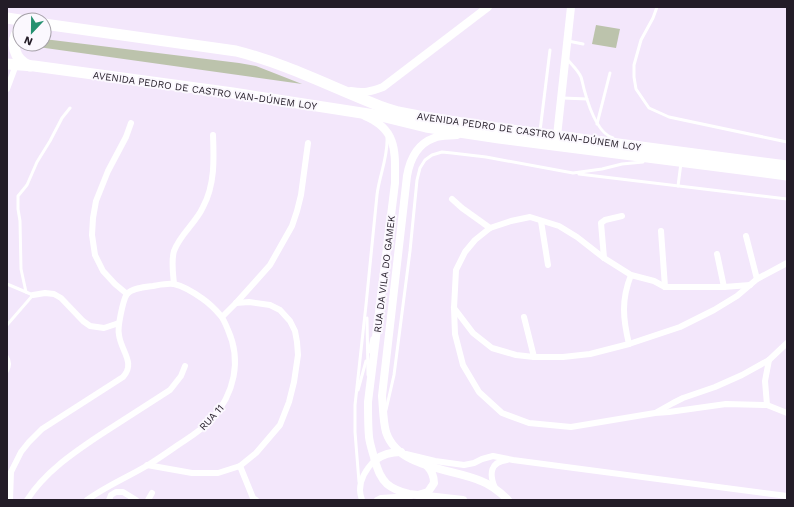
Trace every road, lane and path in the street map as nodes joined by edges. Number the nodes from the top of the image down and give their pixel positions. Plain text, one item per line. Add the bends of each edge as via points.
1 (488, 7) edge
2 (571, 7) edge
3 (657, 7) edge
4 (52, 25) edge
5 (568, 41) junction
6 (583, 44) dead end
7 (550, 50) dead end
8 (15, 52) edge
9 (566, 55) junction
10 (11, 64) edge
11 (34, 66) junction
12 (610, 73) dead end
13 (326, 84) junction
14 (7, 89) edge
15 (561, 98) junction
16 (587, 99) junction
17 (70, 108) dead end
18 (349, 111) junction
19 (131, 123) dead end
20 (597, 124) junction
21 (386, 130) junction
22 (540, 134) junction
23 (213, 135) dead end
24 (475, 135) junction
25 (557, 136) junction
26 (618, 139) dead end
27 (624, 141) dead end
28 (787, 142) edge
29 (308, 143) dead end
30 (652, 148) junction
31 (668, 160) junction
32 (681, 162) junction
33 (787, 166) edge
34 (573, 173) junction
35 (787, 175) edge
36 (678, 186) junction
37 (452, 199) dead end
38 (787, 199) edge
39 (622, 216) dead end
40 (541, 221) junction
41 (490, 228) junction
42 (661, 231) dead end
43 (746, 236) dead end
44 (717, 254) dead end
45 (604, 258) junction
46 (787, 263) edge
47 (548, 265) dead end
48 (631, 275) junction
49 (756, 279) junction
50 (7, 284) edge
51 (174, 284) junction
52 (750, 285) junction
53 (665, 287) junction
54 (724, 287) junction
55 (26, 292) junction
56 (33, 294) junction
57 (128, 294) junction
58 (236, 303) junction
59 (366, 305) junction
60 (380, 307) junction
61 (454, 308) junction
62 (222, 317) junction
63 (524, 317) dead end
64 (120, 323) junction
65 (7, 325) edge
66 (787, 343) edge
67 (629, 344) junction
68 (7, 356) edge
69 (367, 357) junction
70 (534, 357) junction
71 (769, 360) junction
72 (185, 366) dead end
73 (7, 372) edge
74 (356, 401) junction
75 (368, 402) junction
76 (767, 405) junction
77 (655, 413) junction
78 (787, 413) edge
79 (385, 423) junction
80 (400, 452) junction
81 (375, 460) junction
82 (513, 460) junction
83 (147, 465) junction
84 (426, 465) junction
85 (240, 466) junction
86 (495, 488) junction
87 (360, 489) junction
88 (152, 493) dead end
89 (418, 495) junction
90 (787, 496) edge
91 (10, 500) edge
92 (27, 500) edge
93 (87, 500) edge
94 (109, 500) edge
95 (136, 500) edge
96 (148, 500) edge
97 (256, 500) edge
98 (362, 500) edge
99 (377, 500) edge
100 (463, 500) edge
101 (508, 500) edge

1 - 13 main road via 383,87 364,93
2 - 5 main road
3 - 28 lane via 641,40 634,65 636,89 650,108 670,117
4 - 13 highway, AVENIDA PEDRO DE CASTRO VAN-DÚNEM LOY via 236,51 258,56
5 - 6 lane
5 - 9 main road
7 - 22 lane
8 - 11 highway via 24,63
9 - 15 main road
9 - 16 lane via 581,77
10 - 11 highway, AVENIDA PEDRO DE CASTRO VAN-DÚNEM LOY
10 - 14 street
11 - 18 highway, AVENIDA PEDRO DE CASTRO VAN-DÚNEM LOY
12 - 20 lane
13 - 22 highway, AVENIDA PEDRO DE CASTRO VAN-DÚNEM LOY via 398,112
15 - 16 lane
15 - 25 main road
16 - 20 lane
17 - 55 lane via 37,162 27,185 18,196 21,269
18 - 21 main road, RUA DA VILA DO GAMEK via 367,116
18 - 24 highway, AVENIDA PEDRO DE CASTRO VAN-DÚNEM LOY
19 - 57 street via 96,201 92,235 95,255 103,271
20 - 26 lane via 603,132
21 - 59 lane via 388,145 377,195
21 - 60 main road, RUA DA VILA DO GAMEK via 395,150 396,183
22 - 25 highway, AVENIDA PEDRO DE CASTRO VAN-DÚNEM LOY
23 - 51 street via 214,156 209,194 203,208 174,250
24 - 31 highway, AVENIDA PEDRO DE CASTRO VAN-DÚNEM LOY
24 - 79 main road, RUA DA VILA DO GAMEK via 434,138 415,152 409,165 382,396
25 - 30 highway, AVENIDA PEDRO DE CASTRO VAN-DÚNEM LOY
27 - 30 lane
29 - 58 street via 301,195 292,226 270,265
30 - 33 highway, AVENIDA PEDRO DE CASTRO VAN-DÚNEM LOY
31 - 32 highway, AVENIDA PEDRO DE CASTRO VAN-DÚNEM LOY
31 - 34 lane via 622,164
32 - 35 highway, AVENIDA PEDRO DE CASTRO VAN-DÚNEM LOY
32 - 36 lane
34 - 36 lane
34 - 79 lane, RUA DA VILA DO GAMEK via 486,157 442,152 425,160 417,180 394,375
36 - 38 lane
37 - 41 street
39 - 45 street via 601,223
40 - 41 street via 530,217 511,220
40 - 45 street via 559,226
40 - 47 street
41 - 61 street via 465,252 456,270
42 - 53 street
43 - 49 street
44 - 54 street
45 - 48 street
46 - 49 street
48 - 53 street
48 - 67 street via 623,310
49 - 52 street
50 - 55 lane
51 - 57 street via 137,288
51 - 62 street, RUA 11 via 198,295
52 - 54 street
52 - 67 street via 714,310 680,327
53 - 54 street
55 - 56 lane
56 - 64 street via 54,294 90,326 104,328
56 - 65 lane
57 - 64 street
58 - 62 street
58 - 85 street via 265,304 280,310 295,331 298,355 289,402 280,425 256,453
59 - 69 lane
59 - 74 lane
60 - 69 lane
60 - 75 main road, RUA DA VILA DO GAMEK
61 - 70 street via 473,333 492,348
61 - 77 street via 455,334 463,365 479,392 502,413 529,423 571,427
62 - 83 street, RUA 11 via 232,338 235,355 235,374 223,404 211,420 196,433
63 - 70 street
64 - 91 street via 118,335 129,368 126,373 42,430 29,442 11,472
66 - 71 street
67 - 70 street via 590,354
68 - 73 lane via 10,364
69 - 74 lane
69 - 75 lane
71 - 76 street via 765,381
71 - 77 street via 742,375 683,398
72 - 92 street via 170,390 71,455 52,471
74 - 87 lane via 355,432
75 - 81 main road, RUA DA VILA DO GAMEK via 370,445
76 - 77 street via 726,404
76 - 78 street
79 - 80 main road, RUA DA VILA DO GAMEK via 390,440
80 - 81 main road via 392,452
80 - 82 street via 460,465 494,456
80 - 84 main road, RUA DA VILA DO GAMEK
81 - 87 street via 365,473
81 - 89 main road, RUA DA VILA DO GAMEK via 378,471 387,484 401,492
82 - 86 street via 502,461 491,469
82 - 90 street
83 - 85 street via 192,473 218,473
83 - 93 street, RUA 11
84 - 86 main road, RUA DA VILA DO GAMEK via 465,475
84 - 89 main road via 432,473 434,483 428,492
85 - 97 street
86 - 101 main road, RUA DA VILA DO GAMEK
87 - 98 street
88 - 96 street
89 - 99 street
89 - 100 main road, RUA DA VILA DO GAMEK
94 - 95 street via 116,492 123,492

